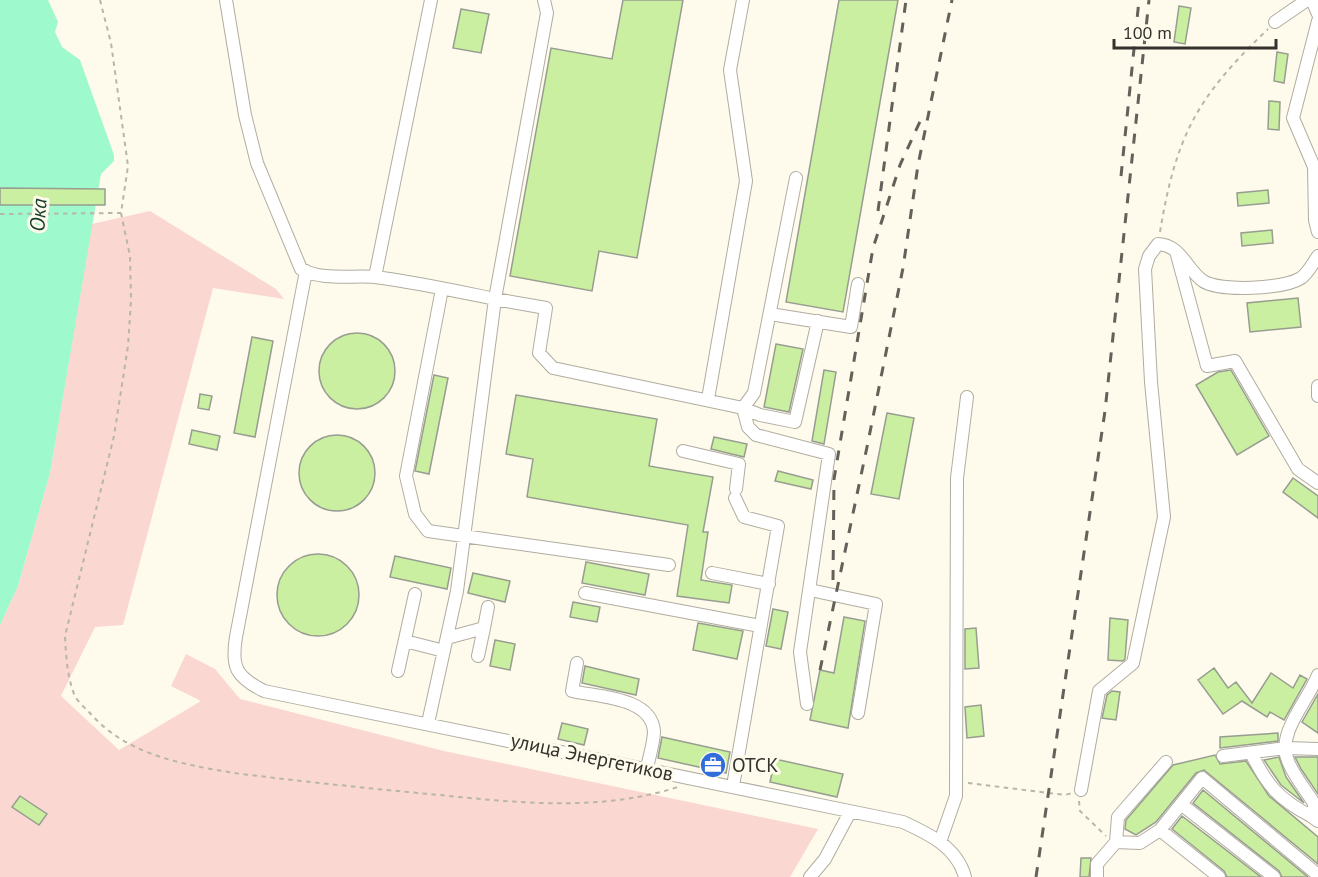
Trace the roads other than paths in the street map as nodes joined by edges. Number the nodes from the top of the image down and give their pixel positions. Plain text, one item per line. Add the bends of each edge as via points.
1 (226, 0) edge
2 (431, 0) edge
3 (544, 0) edge
4 (743, 0) edge
5 (1306, 0) edge
6 (1312, 0) edge
7 (1318, 14) edge
8 (1318, 21) edge
9 (1275, 22) road end
10 (796, 178) dead end
11 (1318, 232) edge
12 (1175, 250) junction
13 (1318, 256) edge
14 (306, 271) junction
15 (375, 277) junction
16 (858, 284) dead end
17 (442, 289) junction
18 (495, 299) junction
19 (770, 314) junction
20 (818, 321) junction
21 (1318, 386) edge
22 (1318, 396) edge
23 (967, 397) dead end
24 (708, 399) junction
25 (743, 408) junction
26 (683, 451) dead end
27 (1318, 483) edge
28 (465, 538) junction
29 (669, 565) dead end
30 (712, 573) dead end
31 (769, 584) junction
32 (810, 590) junction
33 (585, 593) dead end
34 (415, 594) dead end
35 (488, 607) dead end
36 (760, 626) junction
37 (484, 628) junction
38 (405, 641) junction
39 (445, 644) junction
40 (478, 656) dead end
41 (577, 663) dead end
42 (398, 671) dead end
43 (1318, 675) edge
44 (807, 704) dead end
45 (858, 713) dead end
46 (428, 723) junction
47 (1286, 748) junction
48 (1318, 749) edge
49 (1251, 753) junction
50 (1223, 756) dead end
51 (1166, 762) dead end
52 (647, 768) junction
53 (733, 786) junction
54 (1081, 790) road end
55 (1180, 804) junction
56 (850, 812) junction
57 (1314, 818) edge
58 (1160, 830) junction
59 (940, 842) junction
60 (1116, 842) junction
61 (1318, 875) edge
62 (810, 877) edge
63 (965, 877) edge
64 (1097, 877) edge
65 (1219, 877) edge
66 (1274, 877) edge

1 - 14 street via 257,163 297,263
2 - 15 street
3 - 18 street via 547,13
4 - 24 street via 730,70 746,181
5 - 9 street
6 - 7 street
8 - 11 street via 1293,118 1314,167
10 - 19 street
12 - 13 street via 1202,280 1220,288 1238,289 1294,281 1303,277
12 - 27 street via 1207,366 1235,361 1298,468
12 - 54 street via 1158,244 1145,269 1164,517 1133,663 1099,691
14 - 15 street
14 - 46 street, улица Энергетиков via 232,660 236,669 264,691
15 - 17 street
16 - 20 street via 851,327
17 - 18 street
17 - 28 street via 406,476 415,514 428,531
18 - 24 street via 546,308 539,353 553,368
18 - 28 street
19 - 20 street
19 - 25 street via 754,393
20 - 25 street via 795,422
21 - 22 street
23 - 59 street via 957,478 956,781 953,812
24 - 25 street
25 - 32 street via 748,427 756,435 829,454
26 - 31 street via 739,464 736,494 744,517 778,526
28 - 29 street
28 - 39 street
30 - 31 street
31 - 36 street
32 - 44 street via 800,652
32 - 45 street via 876,604
33 - 36 street
34 - 38 street
35 - 37 street
36 - 53 street
37 - 39 street
37 - 40 street
38 - 39 street
38 - 42 street
39 - 46 street
41 - 52 street via 572,691 631,704 644,710 652,722 654,734
43 - 47 street via 1291,728
46 - 52 street, улица Энергетиков
47 - 48 street
47 - 49 street
47 - 57 street via 1288,761 1315,805
49 - 50 street
49 - 57 street via 1267,784 1288,804
51 - 60 street via 1118,817
52 - 53 street, улица Энергетиков
53 - 56 street, улица Энергетиков
55 - 58 street
55 - 61 street via 1202,778
55 - 66 street
56 - 59 street, улица Энергетиков via 903,822
56 - 62 street via 825,859
58 - 60 street via 1140,843
58 - 65 street
59 - 63 street, улица Энергетиков via 955,856
60 - 64 street via 1097,864

